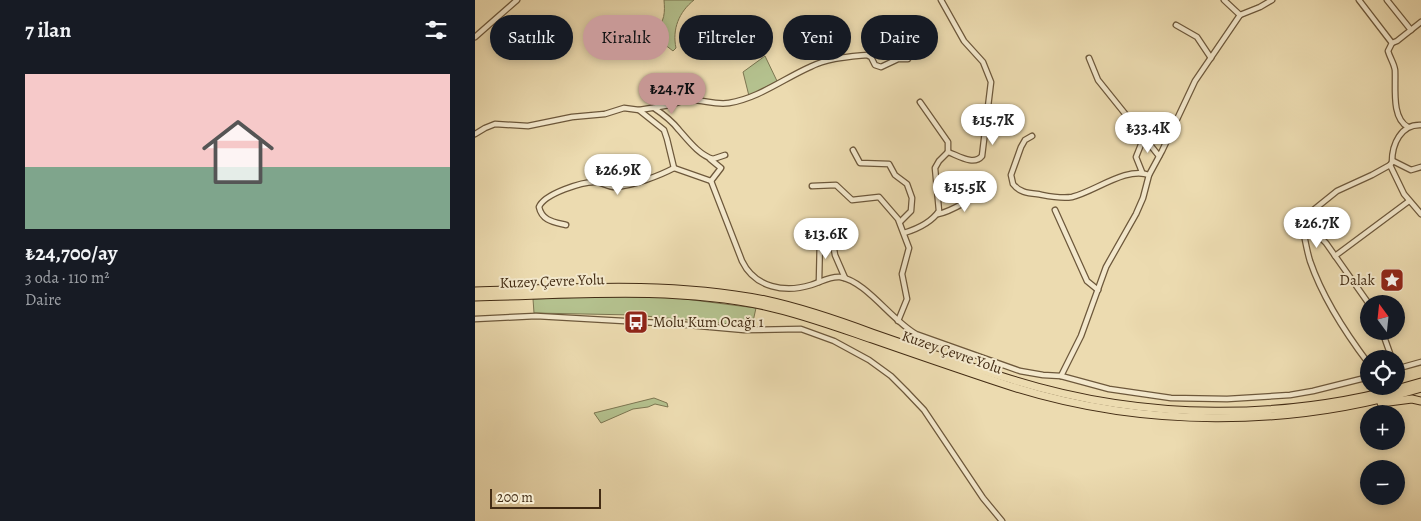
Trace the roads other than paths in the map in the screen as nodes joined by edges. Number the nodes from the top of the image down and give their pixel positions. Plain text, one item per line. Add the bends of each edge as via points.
1 (517, 0) edge
2 (941, 0) edge
3 (1224, 0) edge
4 (1359, 0) edge
5 (1387, 0) edge
6 (1269, 1) edge
7 (1239, 15) junction
8 (1421, 22) edge
9 (1176, 25) dead end
10 (1411, 30) junction
11 (475, 37) edge
12 (1392, 42) junction
13 (861, 56) edge
14 (1089, 58) dead end
15 (1211, 58) junction
16 (872, 60) edge
17 (895, 60) edge
18 (697, 91) dead end
19 (920, 102) dead end
20 (673, 104) junction
21 (654, 108) junction
22 (639, 110) junction
23 (1421, 125) edge
24 (1408, 127) junction
25 (475, 134) edge
26 (1032, 136) dead end
27 (1144, 137) junction
28 (853, 150) dead end
29 (949, 152) junction
30 (725, 155) dead end
31 (1159, 156) junction
32 (710, 159) junction
33 (1391, 163) junction
34 (1421, 167) edge
35 (674, 168) junction
36 (1142, 172) junction
37 (1149, 175) junction
38 (711, 181) junction
39 (812, 186) dead end
40 (990, 192) dead end
41 (1409, 201) junction
42 (1055, 210) dead end
43 (938, 214) junction
44 (1421, 214) edge
45 (900, 222) junction
46 (1302, 224) junction
47 (566, 225) dead end
48 (904, 233) junction
49 (820, 238) dead end
50 (832, 238) dead end
51 (1335, 256) junction
52 (845, 278) junction
53 (819, 282) junction
54 (1098, 290) junction
55 (475, 291) edge
56 (1363, 295) edge
57 (475, 297) edge
58 (475, 319) edge
59 (898, 321) junction
60 (1360, 351) edge
61 (1421, 362) edge
62 (1405, 366) edge
63 (1061, 376) junction
64 (1421, 376) edge
65 (1360, 379) edge
66 (1405, 382) edge
67 (1421, 382) edge
68 (1421, 388) edge
69 (1360, 395) edge
70 (1340, 401) junction
71 (1421, 401) edge
72 (1297, 414) junction
73 (1002, 521) edge

1 - 11 street
2 - 29 street via 965,41 983,62 991,82 981,157 974,161
3 - 7 street
4 - 12 street
5 - 10 street
6 - 7 street
7 - 15 street
8 - 10 street
9 - 15 street via 1197,37
10 - 12 street via 1397,42
12 - 24 street via 1388,51 1395,70 1395,103 1401,121
13 - 20 street via 833,58 733,102 689,99
14 - 27 street via 1098,80
15 - 31 street via 1195,81
16 - 17 street via 881,67
18 - 20 street via 683,95
19 - 29 street via 947,142
20 - 21 street
21 - 22 street
21 - 32 street
22 - 25 street via 624,108 529,126 495,124
22 - 35 street via 663,130
23 - 24 street
24 - 33 street via 1395,143
26 - 36 street via 1022,144 1011,175 1013,184 1021,192 1071,197 1125,175
27 - 31 street
27 - 36 street via 1136,157
28 - 45 street via 860,163 889,164 895,175 907,184 912,207
29 - 43 street via 935,168
30 - 32 street
31 - 37 street
32 - 38 street via 721,168
33 - 34 street via 1396,162 1411,170
33 - 41 street via 1401,190
33 - 46 street via 1372,176 1337,191 1301,220
35 - 38 street
35 - 47 street via 656,177 614,187 596,182 576,186 557,192 540,204 539,211 545,218
36 - 37 street
37 - 54 street via 1140,204
38 - 53 street via 734,246 752,276 767,285 781,288
39 - 45 street via 836,185 854,200 880,197
40 - 43 street
41 - 44 street
41 - 51 street
42 - 54 street via 1087,281
43 - 48 street
45 - 48 street
46 - 51 street via 1321,238
46 - 60 street via 1315,273 1336,316
48 - 59 street via 909,248 902,274 907,299
49 - 53 street
50 - 52 street
51 - 56 street
52 - 53 street via 831,277
52 - 59 street via 873,297
54 - 63 street
55 - 70 highway, Kuzey Çevre Yolu via 657,288 723,293 827,317 1041,388 1147,407 1256,411
57 - 72 highway, Kuzey Çevre Yolu via 648,294 723,299 810,318 1035,394 1092,406 1193,417
58 - 73 street via 536,316 744,330 801,330 834,340 891,376 924,410
59 - 63 street via 920,336 1013,369
61 - 62 street
63 - 65 street via 1140,394 1213,399 1295,394
64 - 66 highway
67 - 70 highway, Kuzey Çevre Yolu
68 - 72 highway, Kuzey Çevre Yolu via 1339,408
69 - 70 highway
71 - 72 highway via 1412,399

